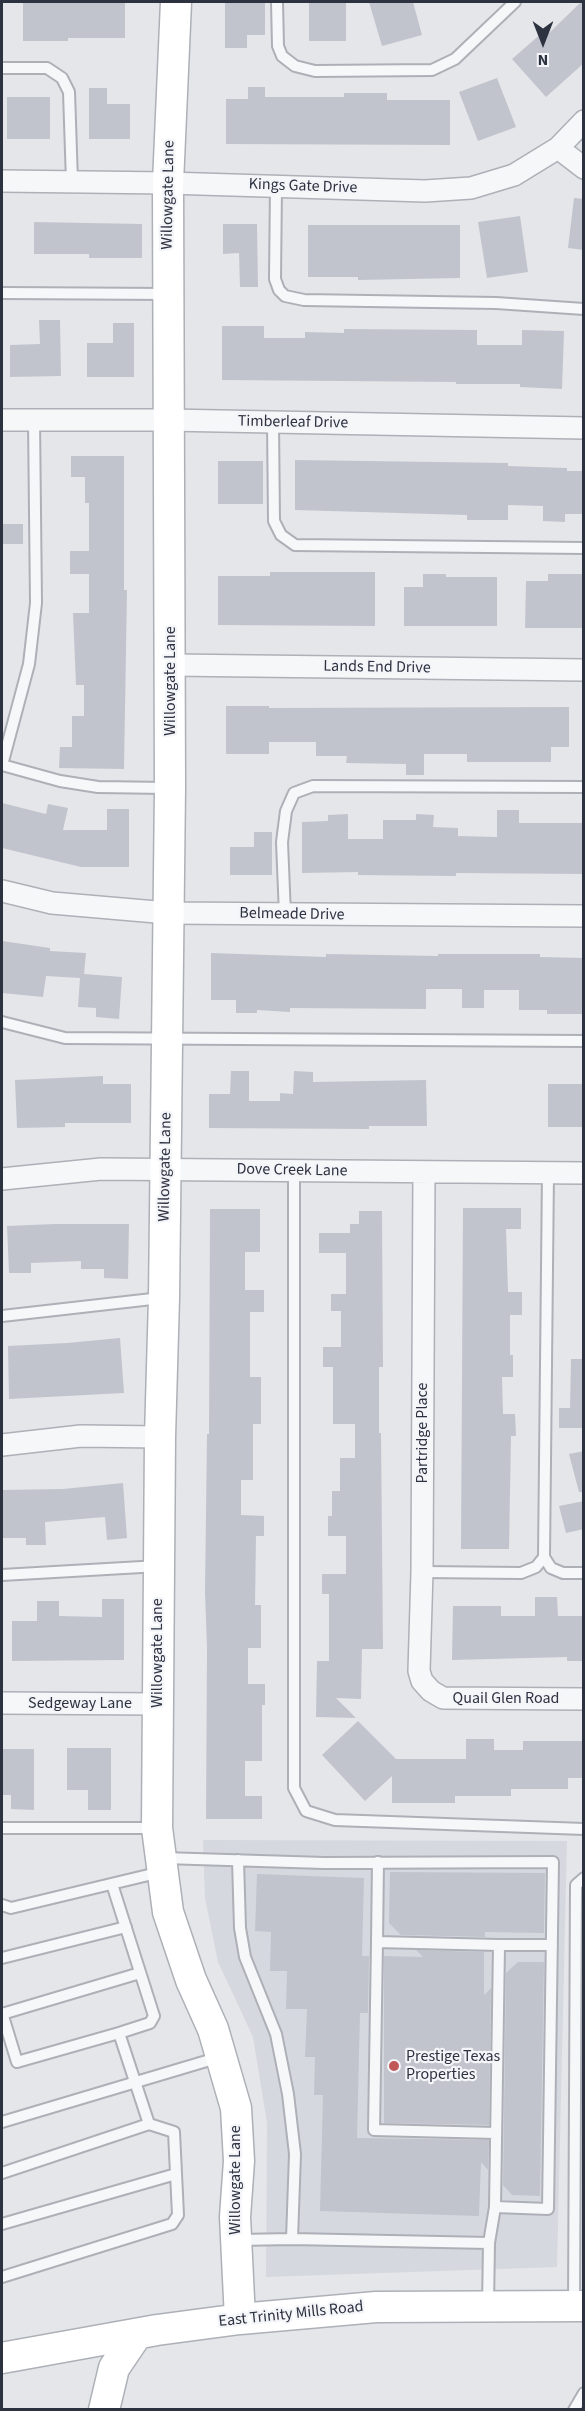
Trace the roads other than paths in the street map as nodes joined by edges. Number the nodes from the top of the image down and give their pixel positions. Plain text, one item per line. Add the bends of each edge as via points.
1 (176, 2) edge
2 (277, 2) edge
3 (515, 2) edge
4 (2, 68) edge
5 (584, 121) edge
6 (558, 148) junction
7 (584, 168) edge
8 (2, 182) edge
9 (72, 182) junction
10 (168, 183) junction
11 (276, 186) junction
12 (2, 293) edge
13 (168, 294) junction
14 (584, 309) edge
15 (2, 420) edge
16 (34, 420) junction
17 (168, 420) junction
18 (273, 422) junction
19 (584, 428) edge
20 (584, 548) edge
21 (171, 665) junction
22 (584, 670) edge
23 (2, 765) edge
24 (584, 787) edge
25 (170, 788) junction
26 (2, 891) edge
27 (168, 913) junction
28 (285, 915) junction
29 (584, 916) edge
30 (2, 1022) edge
31 (167, 1039) junction
32 (584, 1041) edge
33 (166, 1169) junction
34 (294, 1171) junction
35 (424, 1172) junction
36 (548, 1172) junction
37 (584, 1173) edge
38 (2, 1179) edge
39 (164, 1298) junction
40 (2, 1316) edge
41 (160, 1437) junction
42 (2, 1444) edge
43 (544, 1557) junction
44 (159, 1566) junction
45 (422, 1572) junction
46 (584, 1574) edge
47 (2, 1575) edge
48 (431, 1691) joint
49 (584, 1699) edge
50 (2, 1703) edge
51 (158, 1704) junction
52 (2, 1828) edge
53 (157, 1828) junction
54 (584, 1829) edge
55 (238, 1860) junction
56 (378, 1862) junction
57 (160, 1865) junction
58 (584, 1878) edge
59 (112, 1884) junction
60 (2, 1905) edge
61 (126, 1927) junction
62 (377, 1942) junction
63 (499, 1944) junction
64 (552, 1945) junction
65 (2, 1958) edge
66 (140, 1973) junction
67 (2, 2013) edge
68 (119, 2033) junction
69 (222, 2056) junction
70 (134, 2082) junction
71 (2, 2122) edge
72 (149, 2124) junction
73 (496, 2133) junction
74 (2, 2173) edge
75 (176, 2174) junction
76 (579, 2174) edge
77 (495, 2207) junction
78 (2, 2224) edge
79 (292, 2239) junction
80 (236, 2240) junction
81 (489, 2243) junction
82 (2, 2277) edge
83 (579, 2306) edge
84 (488, 2307) junction
85 (240, 2319) junction
86 (137, 2334) junction
87 (2, 2358) edge
88 (584, 2393) edge
89 (104, 2409) edge
90 (574, 2409) edge

1 - 10 street, Willowgate Lane
2 - 3 lane via 278,46 282,56 295,66 315,71 432,70 455,59
4 - 9 lane via 47,68 62,78 69,92
5 - 6 street, Kings Gate Drive
6 - 7 street
6 - 11 street, Kings Gate Drive via 514,175 471,188 425,191
8 - 9 street, Kings Gate Drive
9 - 10 street, Kings Gate Drive
10 - 11 street, Kings Gate Drive
10 - 13 street, Willowgate Lane
11 - 14 lane via 275,279 285,296 304,300 496,303
12 - 13 lane
13 - 17 street, Willowgate Lane
15 - 16 street, Timberleaf Drive
16 - 17 street, Timberleaf Drive
16 - 23 lane via 36,603 29,664
17 - 18 street, Timberleaf Drive
17 - 21 street, Willowgate Lane
18 - 19 street, Timberleaf Drive
18 - 20 lane via 274,521 281,536 295,544
21 - 22 street, Lands End Drive
21 - 25 street, Willowgate Lane
23 - 25 lane via 60,782
24 - 28 lane via 313,786 294,794 286,811 282,842
25 - 27 street, Willowgate Lane
26 - 27 street, Belmeade Drive via 52,903
27 - 28 street, Belmeade Drive
27 - 31 street, Willowgate Lane
28 - 29 street, Belmeade Drive
30 - 31 lane via 65,1038
31 - 32 lane
31 - 33 street, Willowgate Lane
33 - 34 street, Dove Creek Lane
33 - 38 street, Dove Creek Lane via 101,1169
33 - 39 street, Willowgate Lane
34 - 35 street, Dove Creek Lane
34 - 54 lane via 294,1788 306,1811 335,1820
35 - 36 street, Dove Creek Lane
35 - 45 street, Partridge Place
36 - 37 street, Dove Creek Lane
36 - 43 lane
39 - 40 lane
39 - 41 street, Willowgate Lane
41 - 42 street via 81,1436
41 - 44 street, Willowgate Lane
43 - 45 lane via 536,1567 521,1573
43 - 46 lane via 551,1568
44 - 47 lane
44 - 51 street, Willowgate Lane
45 - 48 street, Partridge Place via 419,1671
48 - 49 street, Quail Glen Road via 443,1698
50 - 51 street, Sedgeway Lane
51 - 53 street, Willowgate Lane
52 - 53 lane
53 - 57 street, Willowgate Lane
55 - 56 lane
55 - 57 lane
55 - 79 lane via 238,1904 245,1957 276,2034 293,2127
56 - 62 lane
56 - 64 lane via 553,1862
57 - 59 lane
57 - 69 street, Willowgate Lane via 168,1912
58 - 76 lane via 576,1885
59 - 60 lane via 11,1908
59 - 61 lane
61 - 65 lane
61 - 66 lane
62 - 63 lane
62 - 73 lane via 374,2130
63 - 64 lane
63 - 73 lane
64 - 77 lane via 548,2209
66 - 67 lane
66 - 68 lane via 154,2016 150,2022
67 - 68 lane via 17,2062
68 - 70 lane
69 - 70 lane
69 - 80 street, Willowgate Lane via 236,2108
70 - 71 lane
70 - 72 lane
72 - 74 lane
72 - 75 lane via 174,2132
73 - 77 lane
75 - 78 lane
75 - 82 lane via 178,2215 172,2224
76 - 83 lane
77 - 81 lane
79 - 80 lane
79 - 81 lane
80 - 85 street, Willowgate Lane
81 - 84 lane
83 - 84 street, East Trinity Mills Road
84 - 85 street, East Trinity Mills Road via 376,2307
85 - 86 street, East Trinity Mills Road
86 - 87 street, East Trinity Mills Road
86 - 89 street via 114,2368
88 - 90 lane

